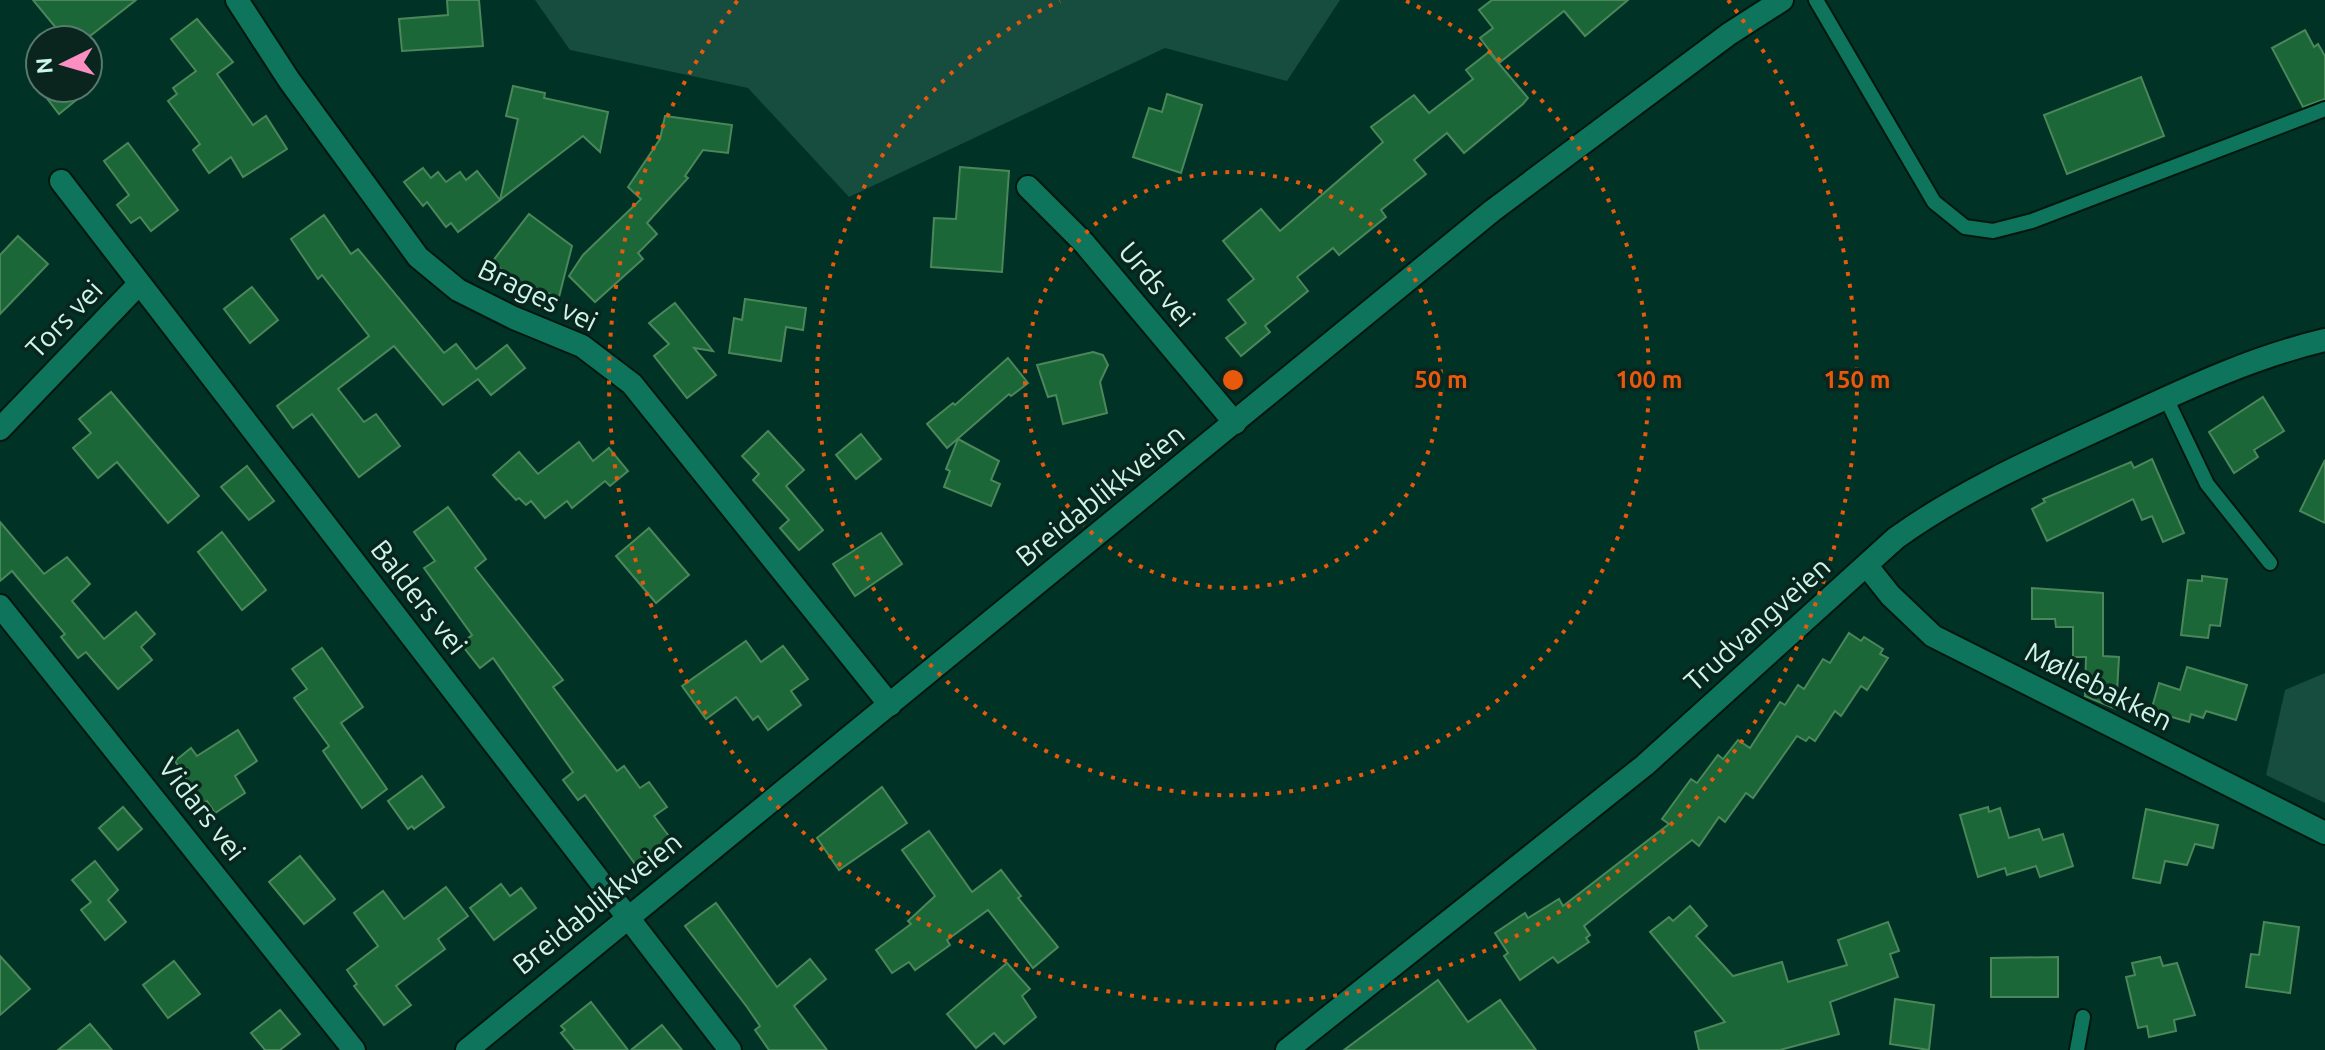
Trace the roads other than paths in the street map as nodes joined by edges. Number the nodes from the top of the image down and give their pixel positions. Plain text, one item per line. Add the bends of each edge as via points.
1 (237, 0) edge
2 (1782, 0) edge
3 (1816, 0) edge
4 (2325, 109) edge
5 (61, 181) dead end
6 (1028, 187) dead end
7 (138, 285) junction
8 (2325, 340) edge
9 (2166, 398) junction
10 (1235, 423) junction
11 (0, 429) edge
12 (2270, 563) dead end
13 (1867, 566) junction
14 (0, 606) edge
15 (890, 705) junction
16 (2325, 833) edge
17 (628, 915) junction
18 (2083, 1017) dead end
19 (354, 1050) edge
20 (467, 1050) edge
21 (730, 1050) edge
22 (1287, 1050) edge
23 (2077, 1050) edge

1 - 15 street, Brages vei via 418,257 458,290 582,346 632,384
2 - 10 street, Breidablikkveien via 1492,211
3 - 4 lane via 1934,202 1965,227 1993,231 2032,221
5 - 7 street, Balders vei
6 - 10 street, Urds vei via 1084,243
7 - 11 street, Tors vei
7 - 17 street, Balders vei
8 - 9 street, Trudvangveien via 2274,352
9 - 12 lane via 2207,484
9 - 13 street, Trudvangveien via 1940,506
10 - 15 street, Breidablikkveien
13 - 16 street, Møllebakken via 1933,636
13 - 22 street, Trudvangveien via 1645,765
14 - 19 street, Vidars vei
15 - 17 street, Breidablikkveien
17 - 20 street, Breidablikkveien
17 - 21 street, Balders vei
18 - 23 lane

